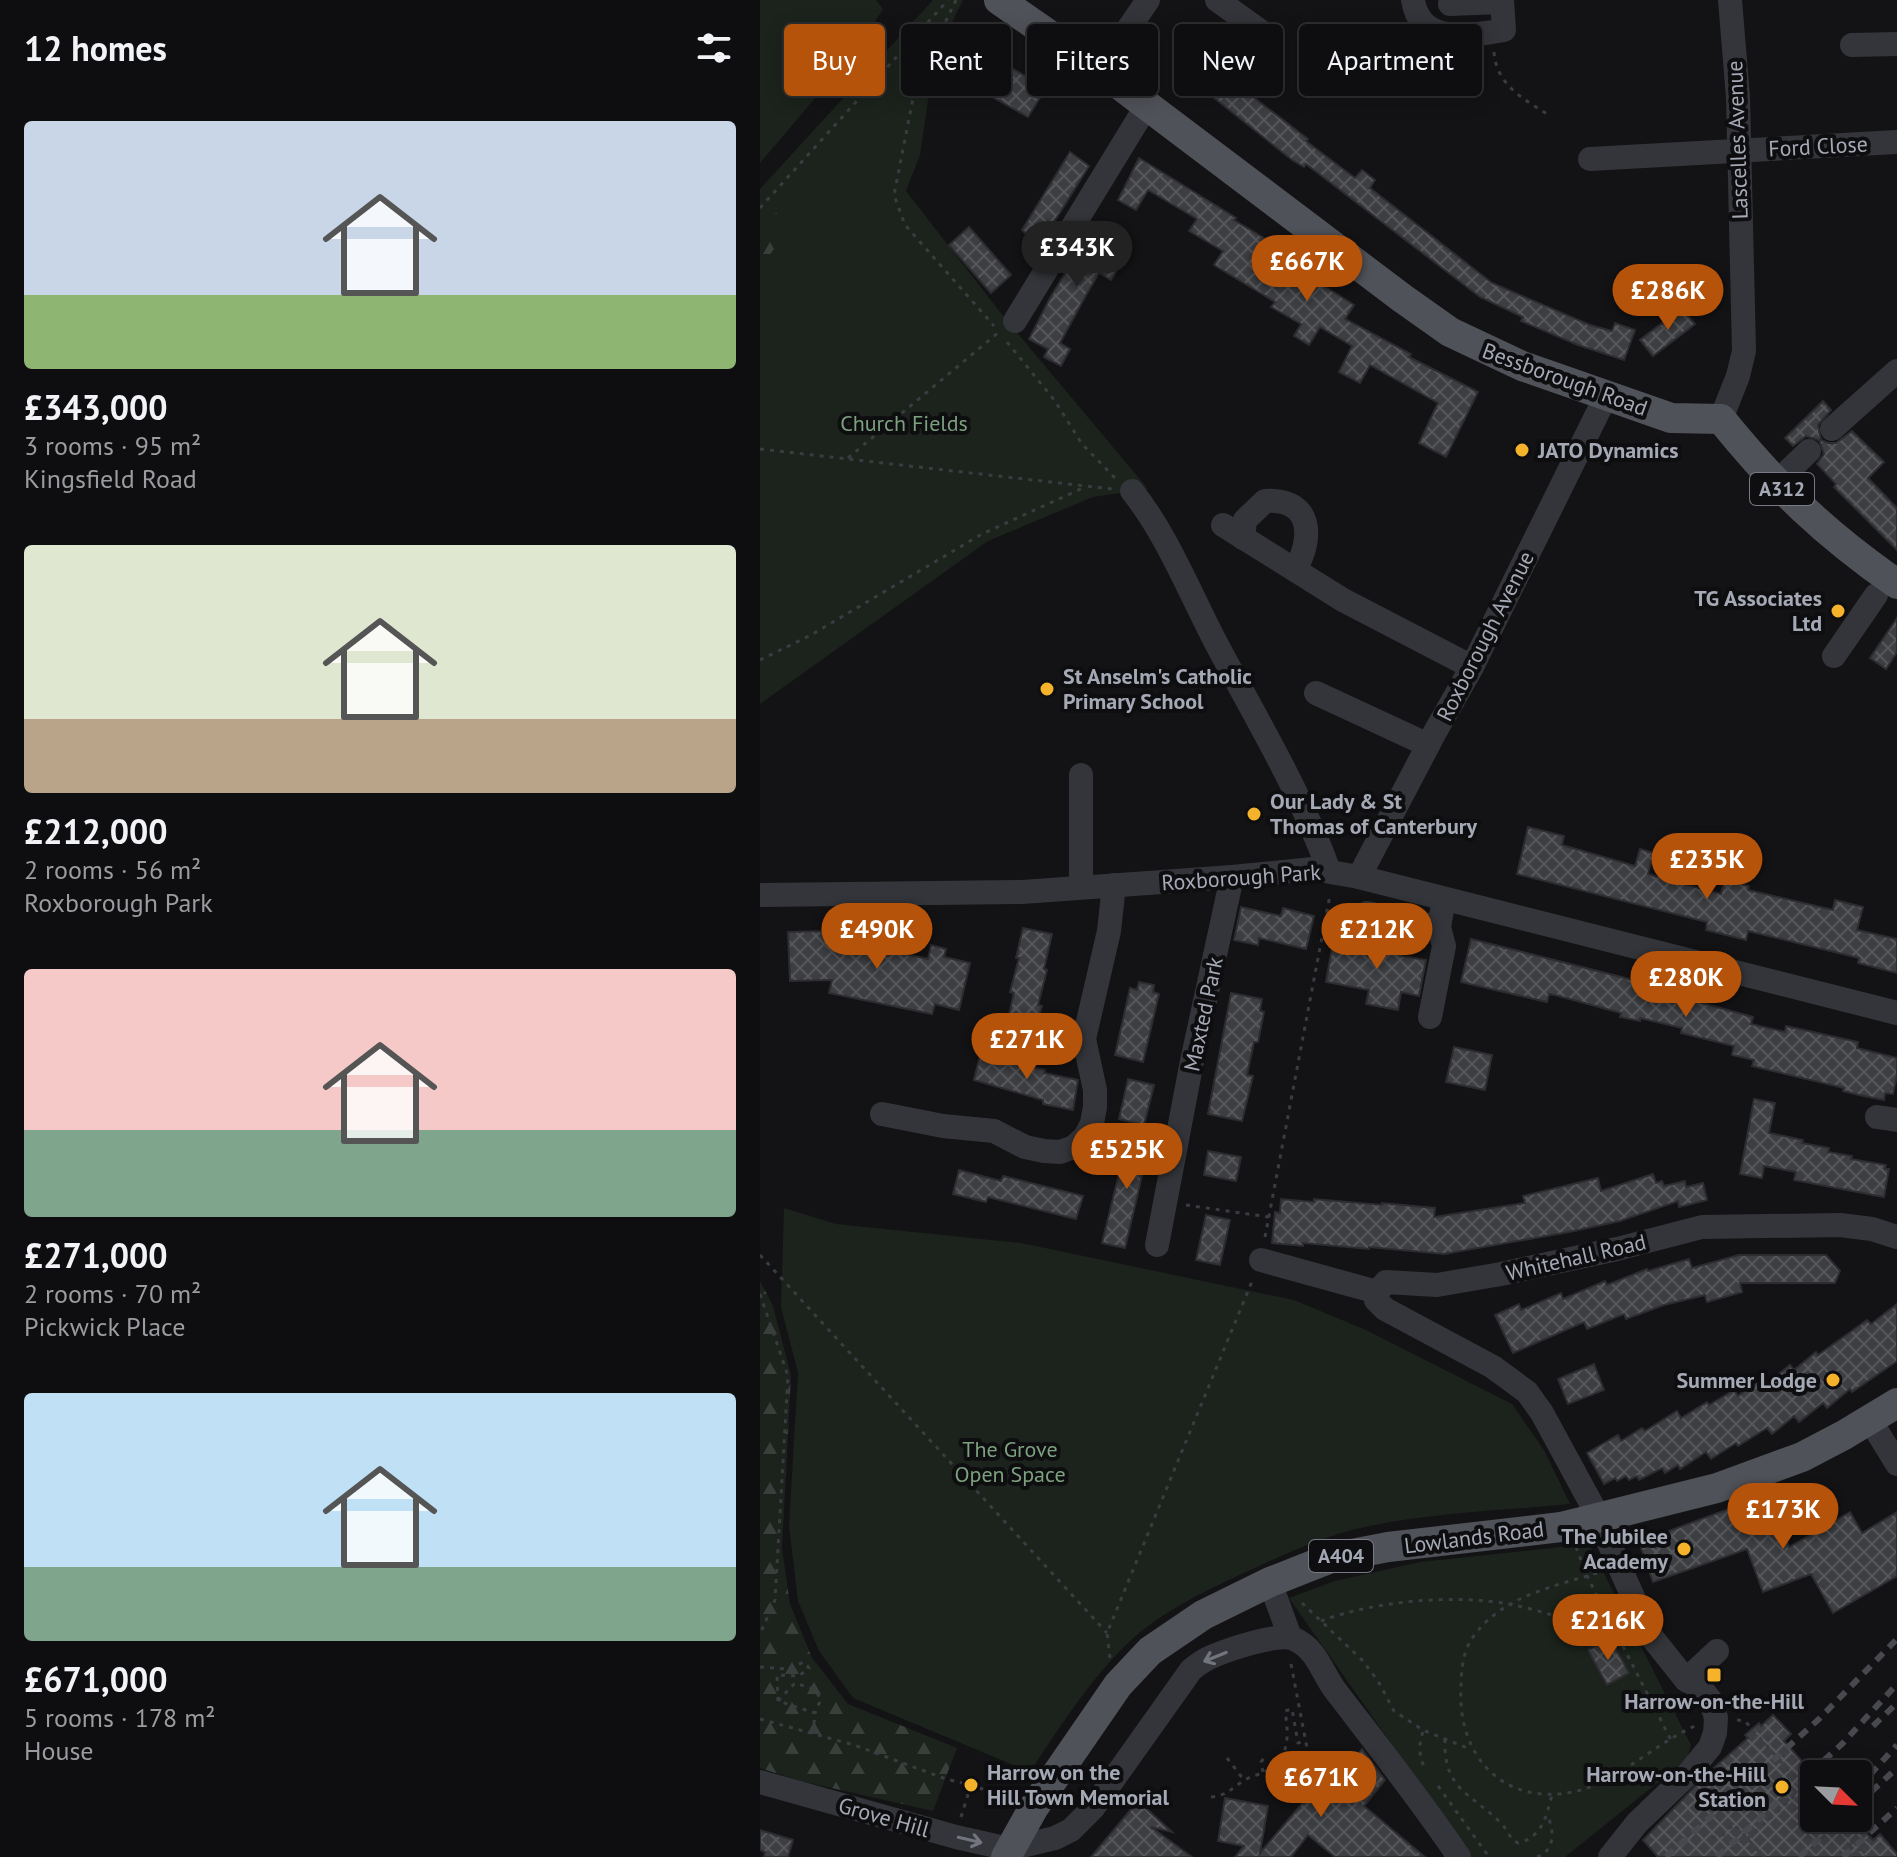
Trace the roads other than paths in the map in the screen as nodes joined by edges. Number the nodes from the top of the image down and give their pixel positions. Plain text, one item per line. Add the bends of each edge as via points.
1 (999, 0) edge
2 (1148, 0) edge
3 (1217, 0) edge
4 (1413, 0) edge
5 (1730, 0) edge
6 (1502, 1) edge
7 (1450, 4) dead end
8 (1034, 24) edge
9 (1132, 24) edge
10 (1250, 24) edge
11 (1897, 44) edge
12 (1852, 45) dead end
13 (1135, 96) edge
14 (1147, 105) junction
15 (1897, 142) edge
16 (1738, 150) junction
17 (1590, 159) dead end
18 (1007, 326) road end
19 (1897, 371) edge
20 (1607, 394) junction
21 (1721, 419) junction
22 (1832, 429) dead end
23 (1809, 451) dead end
24 (1776, 483) junction
25 (1132, 491) road end
26 (1295, 570) junction
27 (1890, 595) edge
28 (1834, 656) dead end
29 (1472, 667) junction
30 (1320, 688) dead end
31 (1432, 738) junction
32 (1081, 775) dead end
33 (1329, 871) junction
34 (1232, 877) junction
35 (1359, 877) junction
36 (1114, 885) junction
37 (1081, 886) junction
38 (760, 895) edge
39 (1444, 899) junction
40 (1367, 913) dead end
41 (1439, 927) junction
42 (1897, 1013) edge
43 (1430, 1017) dead end
44 (882, 1114) dead end
45 (1897, 1237) edge
46 (1157, 1245) dead end
47 (1261, 1260) road end
48 (1377, 1292) junction
49 (1897, 1403) edge
50 (1870, 1420) junction
51 (1897, 1464) edge
52 (1598, 1517) junction
53 (1278, 1579) junction
54 (1294, 1639) junction
55 (1717, 1651) dead end
56 (1686, 1680) junction
57 (760, 1782) edge
58 (1007, 1853) edge
59 (1459, 1857) edge
60 (1610, 1857) edge

1 - 8 main road, Bessborough Road
2 - 9 street
3 - 10 street
4 - 6 street via 1416,16 1437,33 1498,31
5 - 16 street, Lascelles Avenue
6 - 7 street
11 - 12 street
13 - 14 main road, Bessborough Road
14 - 18 street
14 - 20 main road, Bessborough Road via 1450,332 1522,366
15 - 16 street, Ford Close
16 - 17 street, Ford Close
16 - 21 street, Lascelles Avenue via 1744,351
19 - 22 street
20 - 21 main road, Bessborough Road via 1671,418
20 - 29 street, Roxborough Avenue
21 - 24 main road, A312
23 - 24 street
24 - 27 main road, A312
25 - 33 street via 1267,740
26 - 26 street via 1233,532 1265,501 1278,500 1302,512 1305,548
26 - 29 street
27 - 28 street
29 - 31 street, Roxborough Avenue
30 - 31 street
31 - 35 street, Roxborough Avenue
32 - 37 street
33 - 34 street, Roxborough Park
33 - 35 street, Roxborough Park
34 - 36 street, Roxborough Park
34 - 46 street, Maxted Park
35 - 39 street, Roxborough Park
36 - 37 street, Roxborough Park
36 - 44 street via 1084,1039 1095,1090 1085,1137 1060,1152 1044,1151 994,1131
37 - 38 street, Roxborough Park via 1022,892
39 - 41 street
39 - 42 street, Roxborough Park
40 - 41 street
41 - 43 street via 1444,946
45 - 48 street, Whitehall Road via 1840,1225 1702,1227 1437,1285 1386,1282
47 - 48 street, Whitehall Road
48 - 52 street via 1376,1300 1385,1309 1493,1367 1527,1392
49 - 50 main road, Lowlands Road / A404
50 - 51 street
50 - 52 main road, Lowlands Road / A404 via 1802,1457 1717,1488
52 - 53 main road, Lowlands Road / A404 via 1561,1527 1331,1558
52 - 56 street via 1650,1635
53 - 54 street
53 - 58 main road, Lowlands Road / A404 via 1203,1615 1150,1651 1118,1685
54 -> 58 street via 1257,1642 1208,1657 1191,1670 1093,1808 1071,1830
54 - 59 street via 1317,1657
55 - 56 street
56 - 60 street via 1711,1701 1716,1718 1710,1747
57 -> 58 street, Grove Hill

